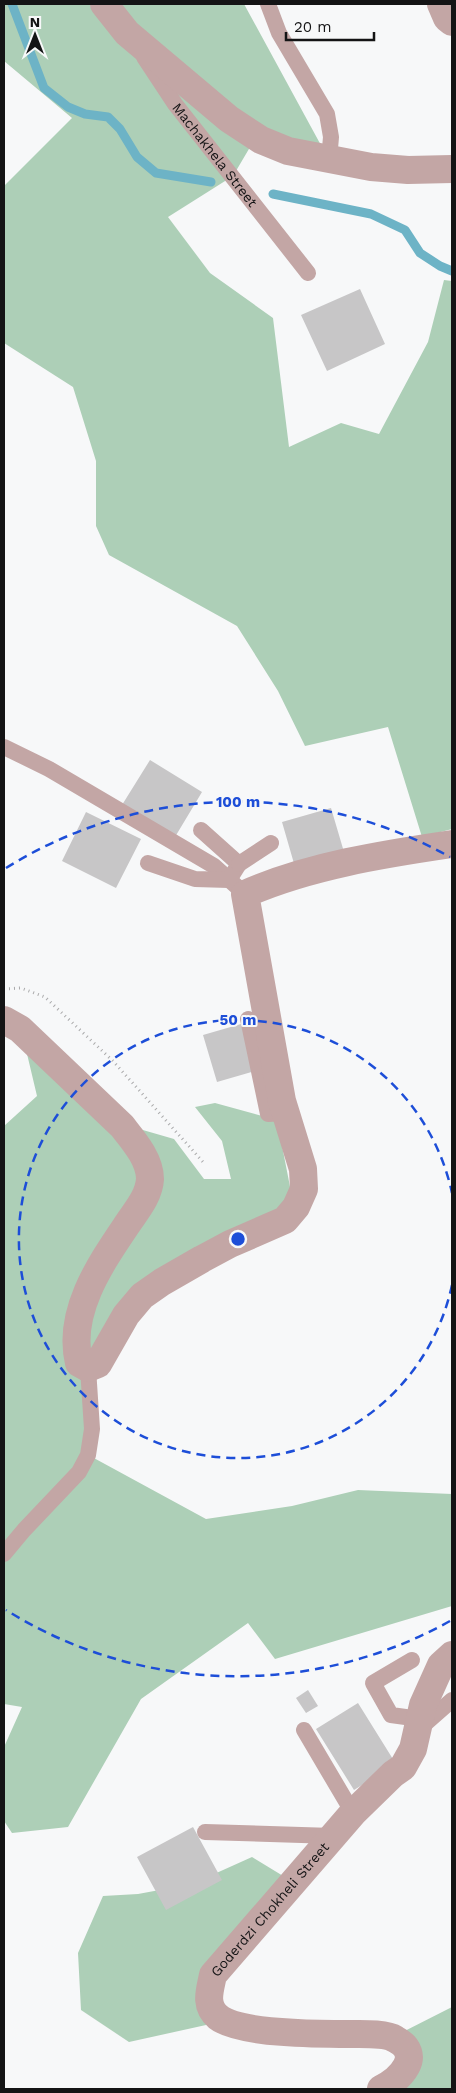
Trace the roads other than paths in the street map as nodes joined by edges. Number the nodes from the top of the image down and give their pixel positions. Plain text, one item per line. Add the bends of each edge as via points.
1 (104, 4) edge
2 (268, 4) edge
3 (442, 4) edge
4 (452, 22) edge
5 (127, 33) junction
6 (329, 160) junction
7 (452, 169) edge
8 (308, 274) dead end
9 (4, 747) edge
10 (201, 830) dead end
11 (271, 842) dead end
12 (452, 844) edge
13 (148, 863) dead end
14 (239, 864) junction
15 (237, 887) junction
16 (248, 1019) dead end
17 (4, 1020) edge
18 (286, 1113) junction
19 (88, 1368) junction
20 (4, 1554) edge
21 (452, 1655) edge
22 (412, 1660) dead end
23 (452, 1700) edge
24 (419, 1724) junction
25 (304, 1730) dead end
26 (352, 1813) junction
27 (205, 1832) dead end
28 (333, 1836) junction
29 (381, 2089) edge

1 - 5 street, Machakhela Street
2 - 6 lane via 279,33 327,114 331,138
3 - 4 street via 446,18
5 - 6 street, Machakhela Street via 229,119 261,140 288,151
5 - 8 lane, Machakhela Street via 175,104
6 - 7 street, Machakhela Street via 371,167
9 - 15 lane via 49,769 214,866
10 - 14 lane
11 - 14 lane
12 - 15 street via 355,860 265,885
13 - 15 lane via 195,879
14 - 15 lane
15 - 18 street
16 - 18 lane via 268,1114
17 - 19 street via 20,1029 122,1126 146,1162 150,1177 140,1205 96,1274 79,1312 76,1350 79,1363
18 - 19 street via 303,1169 304,1189 296,1207 285,1220 230,1244 142,1296 126,1315 98,1364
19 - 20 lane via 92,1428 88,1455 79,1472
21 - 24 street, Goderdzi Chokheli Street via 441,1666 423,1705
22 - 24 lane via 372,1684 391,1714
23 - 24 lane
24 - 26 street, Goderdzi Chokheli Street via 413,1750 403,1767
25 - 26 lane
26 - 28 street, Goderdzi Chokheli Street
27 - 28 lane
28 - 29 street, Goderdzi Chokheli Street via 213,1975 208,1997 211,2010 220,2018 241,2025 275,2031 394,2038 406,2047 409,2057 407,2069 396,2081

